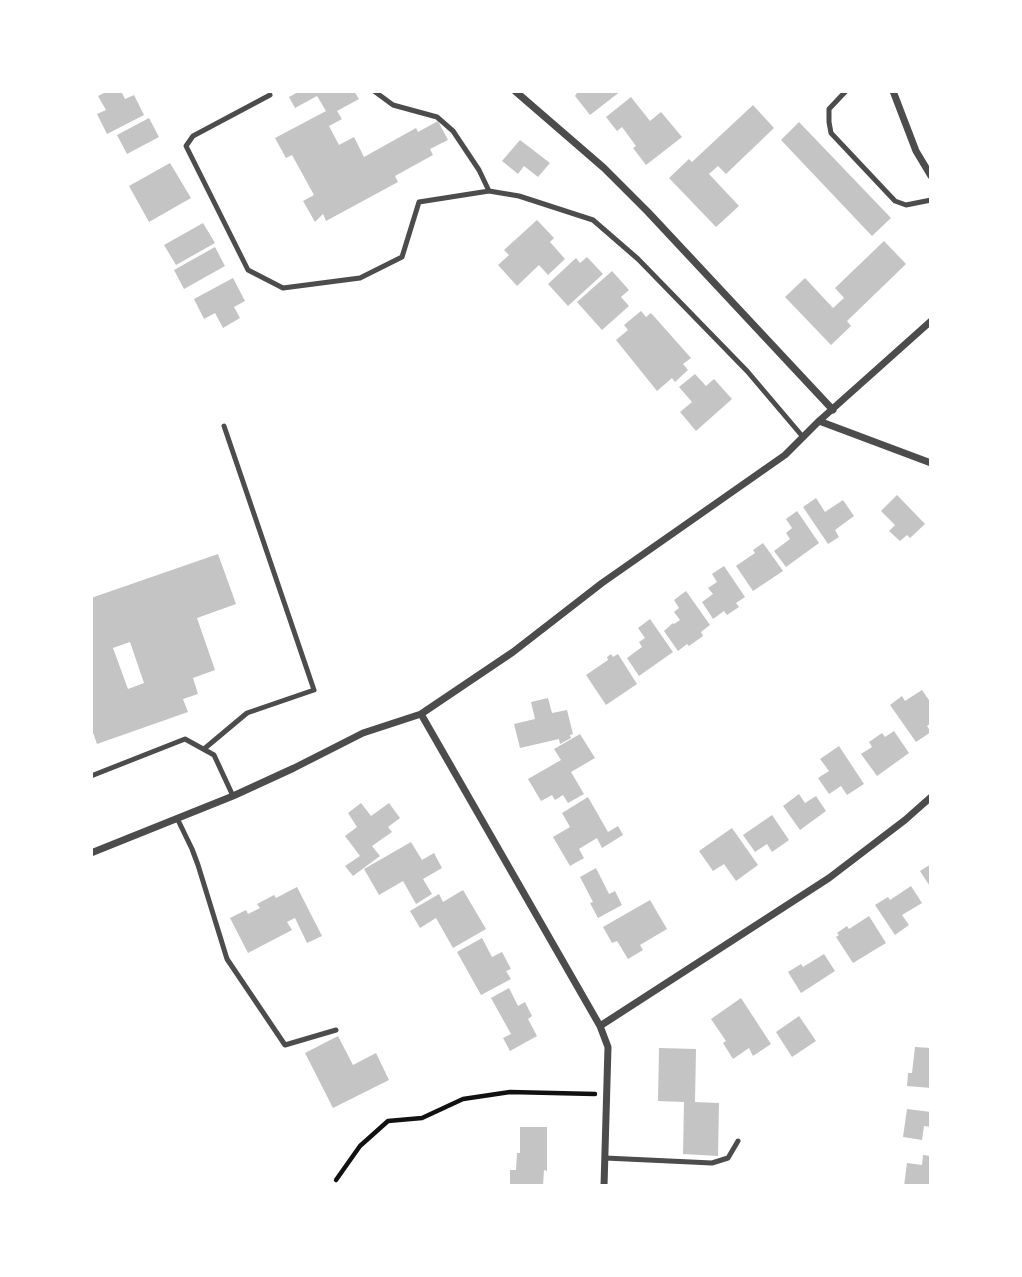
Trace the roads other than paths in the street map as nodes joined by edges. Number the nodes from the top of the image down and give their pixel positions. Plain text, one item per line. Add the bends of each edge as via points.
1 (374, 91) edge
2 (515, 91) edge
3 (846, 91) edge
4 (893, 91) edge
5 (270, 94) dead end
6 (931, 176) edge
7 (489, 191) junction
8 (931, 200) edge
9 (931, 321) edge
10 (832, 410) junction
11 (819, 421) junction
12 (224, 426) dead end
13 (803, 437) junction
14 (931, 463) edge
15 (421, 715) junction
16 (204, 749) junction
17 (91, 776) edge
18 (233, 796) junction
19 (931, 797) edge
20 (177, 818) junction
21 (91, 853) edge
22 (600, 1026) junction
23 (336, 1030) dead end
24 (738, 1141) dead end
25 (605, 1158) junction
26 (604, 1186) edge

1 - 7 lane via 393,105 437,117 453,131
2 - 10 street via 648,212
3 - 8 lane via 830,108 831,133 895,201 906,205
4 - 6 street via 916,152
5 - 7 lane via 193,136 186,146 248,270 283,288 360,278 402,257 419,202
7 - 13 lane via 593,220 638,259 747,371
9 - 10 street
10 - 11 street
11 - 13 street
11 - 14 street
12 - 16 lane via 314,690 247,713
13 - 15 street
15 - 18 street via 363,733
15 - 22 street
16 - 17 lane via 185,739
16 - 18 lane via 214,755
18 - 20 street
19 - 22 street via 829,878
20 - 21 street
20 - 23 lane via 195,857 227,959 285,1045
22 - 25 street via 608,1047
24 - 25 lane via 728,1158 712,1163
25 - 26 street

